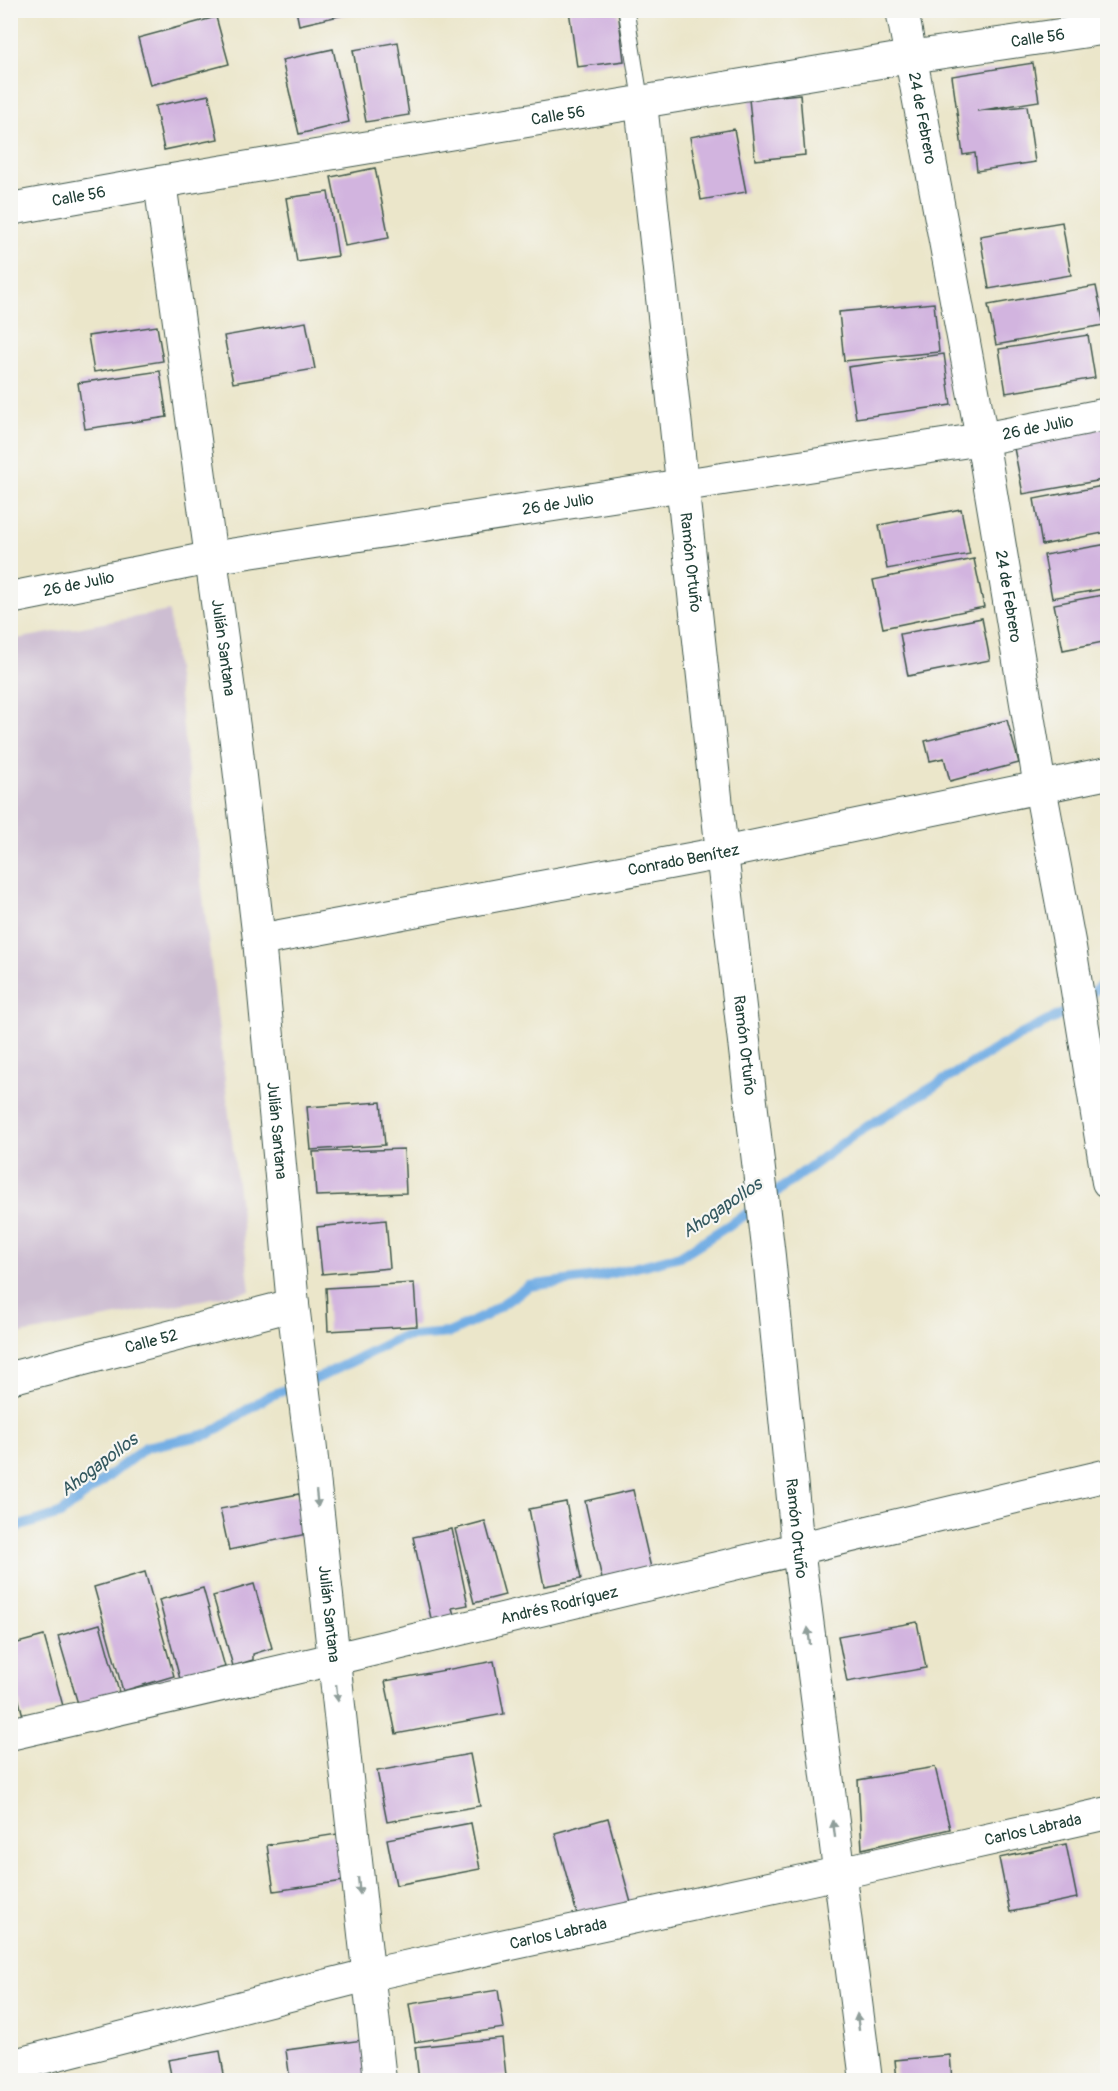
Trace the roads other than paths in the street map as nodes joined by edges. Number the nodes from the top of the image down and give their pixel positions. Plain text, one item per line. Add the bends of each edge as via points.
1 (626, 10) edge
2 (902, 10) edge
3 (1107, 28) edge
4 (910, 57) junction
5 (641, 103) junction
6 (160, 182) junction
7 (10, 209) edge
8 (1107, 414) edge
9 (982, 439) junction
10 (683, 485) junction
11 (210, 558) junction
12 (10, 598) edge
13 (1107, 773) edge
14 (1040, 788) junction
15 (722, 853) junction
16 (259, 940) junction
17 (1103, 1137) edge
18 (1107, 1182) edge
19 (293, 1305) junction
20 (10, 1378) edge
21 (1107, 1475) edge
22 (798, 1549) junction
23 (334, 1659) junction
24 (10, 1734) edge
25 (1107, 1813) edge
26 (839, 1874) junction
27 (368, 1975) junction
28 (10, 2066) edge
29 (380, 2080) edge
30 (866, 2080) edge

1 - 5 lane, Ramón Ortuño
2 - 4 street, 24 de Febrero
3 - 4 street, Calle 56
4 - 5 street, Calle 56
4 - 9 street, 24 de Febrero
5 - 6 street, Calle 56
5 - 10 street, Ramón Ortuño
6 - 7 street, Calle 56
6 - 11 street, Julián Santana
8 - 9 street, 26 de Julio
9 - 10 street, 26 de Julio
9 - 14 street, 24 de Febrero
10 - 11 street, 26 de Julio
10 - 15 street, Ramón Ortuño
11 - 12 street, 26 de Julio
11 - 16 street, Julián Santana
13 - 14 street, Conrado Benítez
14 - 15 street, Conrado Benítez
14 - 17 street, 24 de Febrero
15 - 16 street, Conrado Benítez
15 - 22 street, Ramón Ortuño
16 - 19 street, Julián Santana
17 - 18 street, 24 de Febrero
19 - 20 street, Calle 52
19 -> 23 street, Julián Santana
21 - 22 street, Andrés Rodríguez
22 - 23 street, Andrés Rodríguez
26 -> 22 street, Ramón Ortuño
23 - 24 street, Andrés Rodríguez
23 -> 27 street, Julián Santana
25 - 26 street, Carlos Labrada
26 - 27 street, Carlos Labrada
30 -> 26 street, Ramón Ortuño
27 - 28 street, Carlos Labrada
27 - 29 street, Julián Santana

